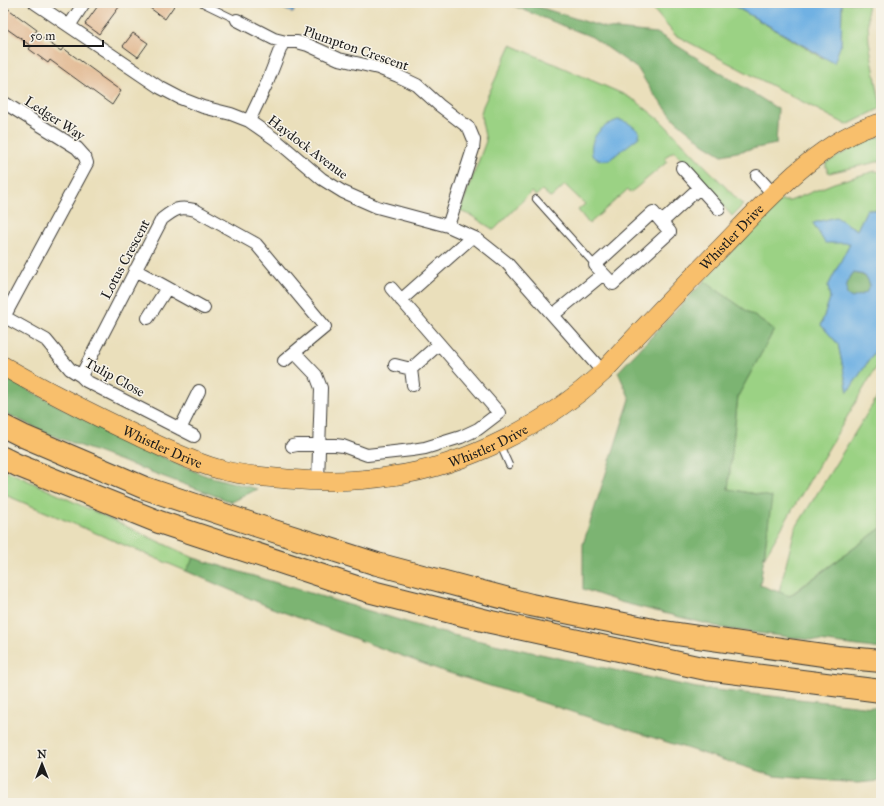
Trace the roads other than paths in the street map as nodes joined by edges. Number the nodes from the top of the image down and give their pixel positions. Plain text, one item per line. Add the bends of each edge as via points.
1 (35, 3) edge
2 (84, 3) edge
3 (202, 3) edge
4 (237, 20) joint
5 (69, 26) junction
6 (283, 42) junction
7 (4, 107) edge
8 (249, 121) junction
9 (881, 123) edge
10 (682, 168) dead end
11 (757, 176) dead end
12 (699, 188) junction
13 (774, 195) junction
14 (536, 199) dead end
15 (719, 209) dead end
16 (662, 222) junction
17 (448, 226) junction
18 (472, 237) junction
19 (595, 265) junction
20 (135, 270) junction
21 (603, 274) junction
22 (167, 288) junction
23 (391, 288) dead end
24 (401, 300) junction
25 (204, 308) dead end
26 (553, 315) junction
27 (3, 317) edge
28 (148, 318) dead end
29 (440, 344) junction
30 (295, 352) junction
31 (284, 361) dead end
32 (395, 365) dead end
33 (3, 366) edge
34 (411, 369) junction
35 (603, 372) junction
36 (81, 376) junction
37 (413, 385) dead end
38 (199, 391) dead end
39 (3, 426) edge
40 (180, 429) junction
41 (194, 436) dead end
42 (499, 442) junction
43 (319, 444) junction
44 (292, 446) dead end
45 (3, 458) edge
46 (509, 466) dead end
47 (318, 481) junction
48 (881, 662) edge
49 (881, 691) edge

1 - 5 street, Haydock Avenue
2 - 5 street
3 - 4 lane
4 - 6 street, Plumpton Crescent
5 - 8 street, Haydock Avenue via 159,87 203,107
6 - 8 street, Plumpton Crescent
6 - 17 street, Plumpton Crescent via 308,44 339,59 378,68 398,76 417,85 469,128 474,140 473,149
7 - 27 street, Ledger Way via 77,148 87,162
8 - 17 street, Haydock Avenue via 276,139 322,179 343,192 377,208
9 - 13 main road, Whistler Drive via 855,132 830,147 805,165
10 - 12 street
11 - 13 street
12 - 15 street
12 - 16 street
13 - 35 main road, Whistler Drive
14 - 19 lane
16 - 19 street via 653,212
16 - 21 street via 670,232 613,284
17 - 18 street, Haydock Avenue
18 - 24 street
18 - 26 street, Haydock Avenue via 506,262
19 - 21 street
20 - 22 street
20 - 30 street, Lotus Crescent via 162,219 173,210 195,210 256,244 325,327
20 - 36 street, Lotus Crescent
21 - 26 street
22 - 25 street
22 - 28 street
23 - 24 street
24 - 29 street
26 - 35 street, Haydock Avenue
27 - 36 street, Tulip Close via 46,340 70,369
29 - 34 street
29 - 43 street via 499,413 478,429 425,448 367,456 343,446
30 - 31 street
30 - 43 street via 316,375 321,388
32 - 34 street
33 - 47 main road, Whistler Drive via 79,407 180,456 221,470 254,476
34 - 37 street
35 - 42 main road, Whistler Drive via 551,413
36 - 40 street, Tulip Close via 86,381
38 - 40 street
39 - 48 highway via 152,491 377,564 531,605 663,632
40 - 41 street, Tulip Close
42 - 46 lane
42 - 47 main road, Whistler Drive via 450,462 419,471 356,481
43 - 44 street
43 - 47 street
45 - 49 highway via 159,522 368,591 491,622 706,669

